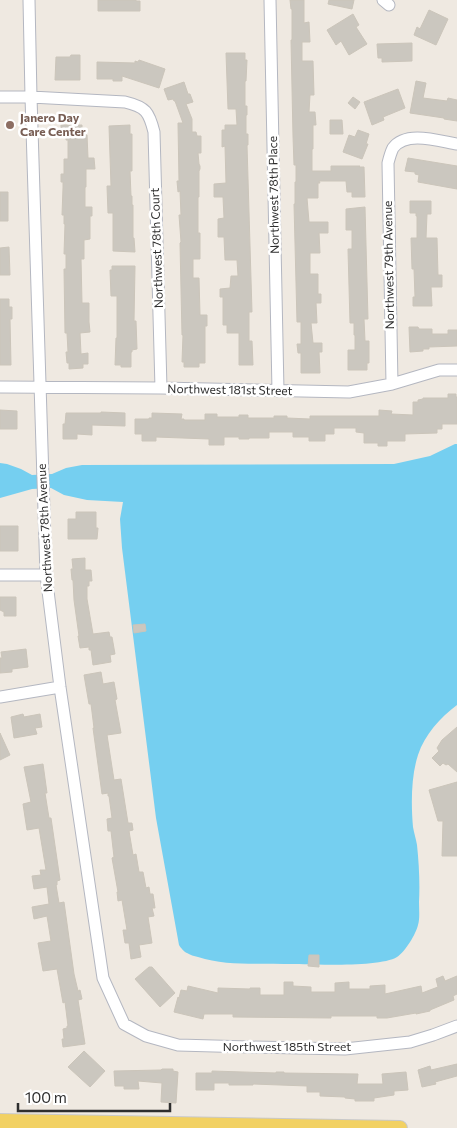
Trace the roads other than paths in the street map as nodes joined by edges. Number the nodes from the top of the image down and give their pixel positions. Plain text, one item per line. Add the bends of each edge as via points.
1 (29, 0) edge
2 (270, 0) edge
3 (0, 97) edge
4 (31, 97) junction
5 (457, 144) edge
6 (457, 370) edge
7 (392, 384) junction
8 (0, 387) edge
9 (41, 387) junction
10 (161, 388) junction
11 (278, 391) junction
12 (0, 575) edge
13 (46, 575) junction
14 (60, 687) junction
15 (0, 697) edge
16 (457, 1026) edge
17 (146, 1036) joint
18 (0, 1121) edge
19 (360, 1128) edge
20 (400, 1128) edge

1 - 4 street, Northwest 78th Avenue
2 - 11 street, Northwest 78th Place
3 - 4 street
4 - 9 street, Northwest 78th Avenue
4 - 10 street, Northwest 78th Court via 125,102 145,110 150,116 154,132
5 - 7 street, Northwest 79th Avenue via 418,137 403,140 394,148 388,163
6 - 7 street, Northwest 181st Street via 439,370
7 - 11 street, Northwest 181st Street via 349,392
8 - 9 street, Northwest 181st Street
9 - 10 street, Northwest 181st Street
9 - 13 street, Northwest 78th Avenue
10 - 11 street, Northwest 181st Street
12 - 13 street
13 - 14 street, Northwest 78th Avenue
14 - 15 street
14 - 17 street, Northwest 78th Avenue via 103,978 124,1024
16 - 17 street, Northwest 185th Street via 410,1042 345,1049 178,1045
18 - 19 main road
19 - 20 main road

